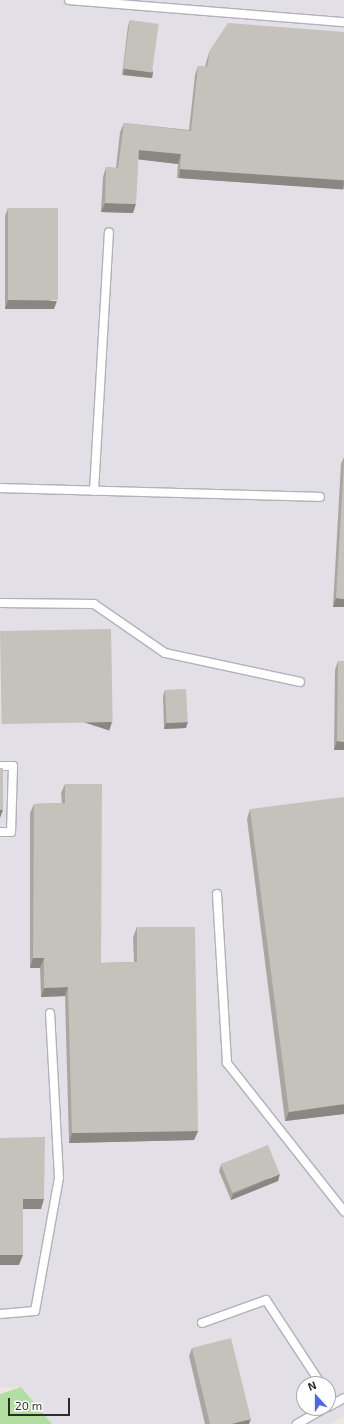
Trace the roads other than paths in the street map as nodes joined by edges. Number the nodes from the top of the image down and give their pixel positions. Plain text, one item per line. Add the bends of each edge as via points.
1 (69, 0) edge
2 (344, 22) edge
3 (109, 232) dead end
4 (0, 488) edge
5 (94, 491) junction
6 (320, 497) dead end
7 (0, 603) edge
8 (300, 682) dead end
9 (0, 766) edge
10 (0, 832) edge
11 (217, 894) dead end
12 (50, 1013) dead end
13 (344, 1211) edge
14 (0, 1314) edge
15 (202, 1323) dead end
16 (316, 1376) edge
17 (311, 1416) edge
18 (297, 1424) edge

1 - 2 lane
3 - 5 lane
4 - 5 lane
5 - 6 lane
7 - 8 lane via 94,604 165,653
9 - 10 lane via 13,766 11,832
11 - 13 lane via 227,1062
12 - 14 lane via 59,1178 35,1311
15 - 16 lane via 266,1300
17 - 18 lane

